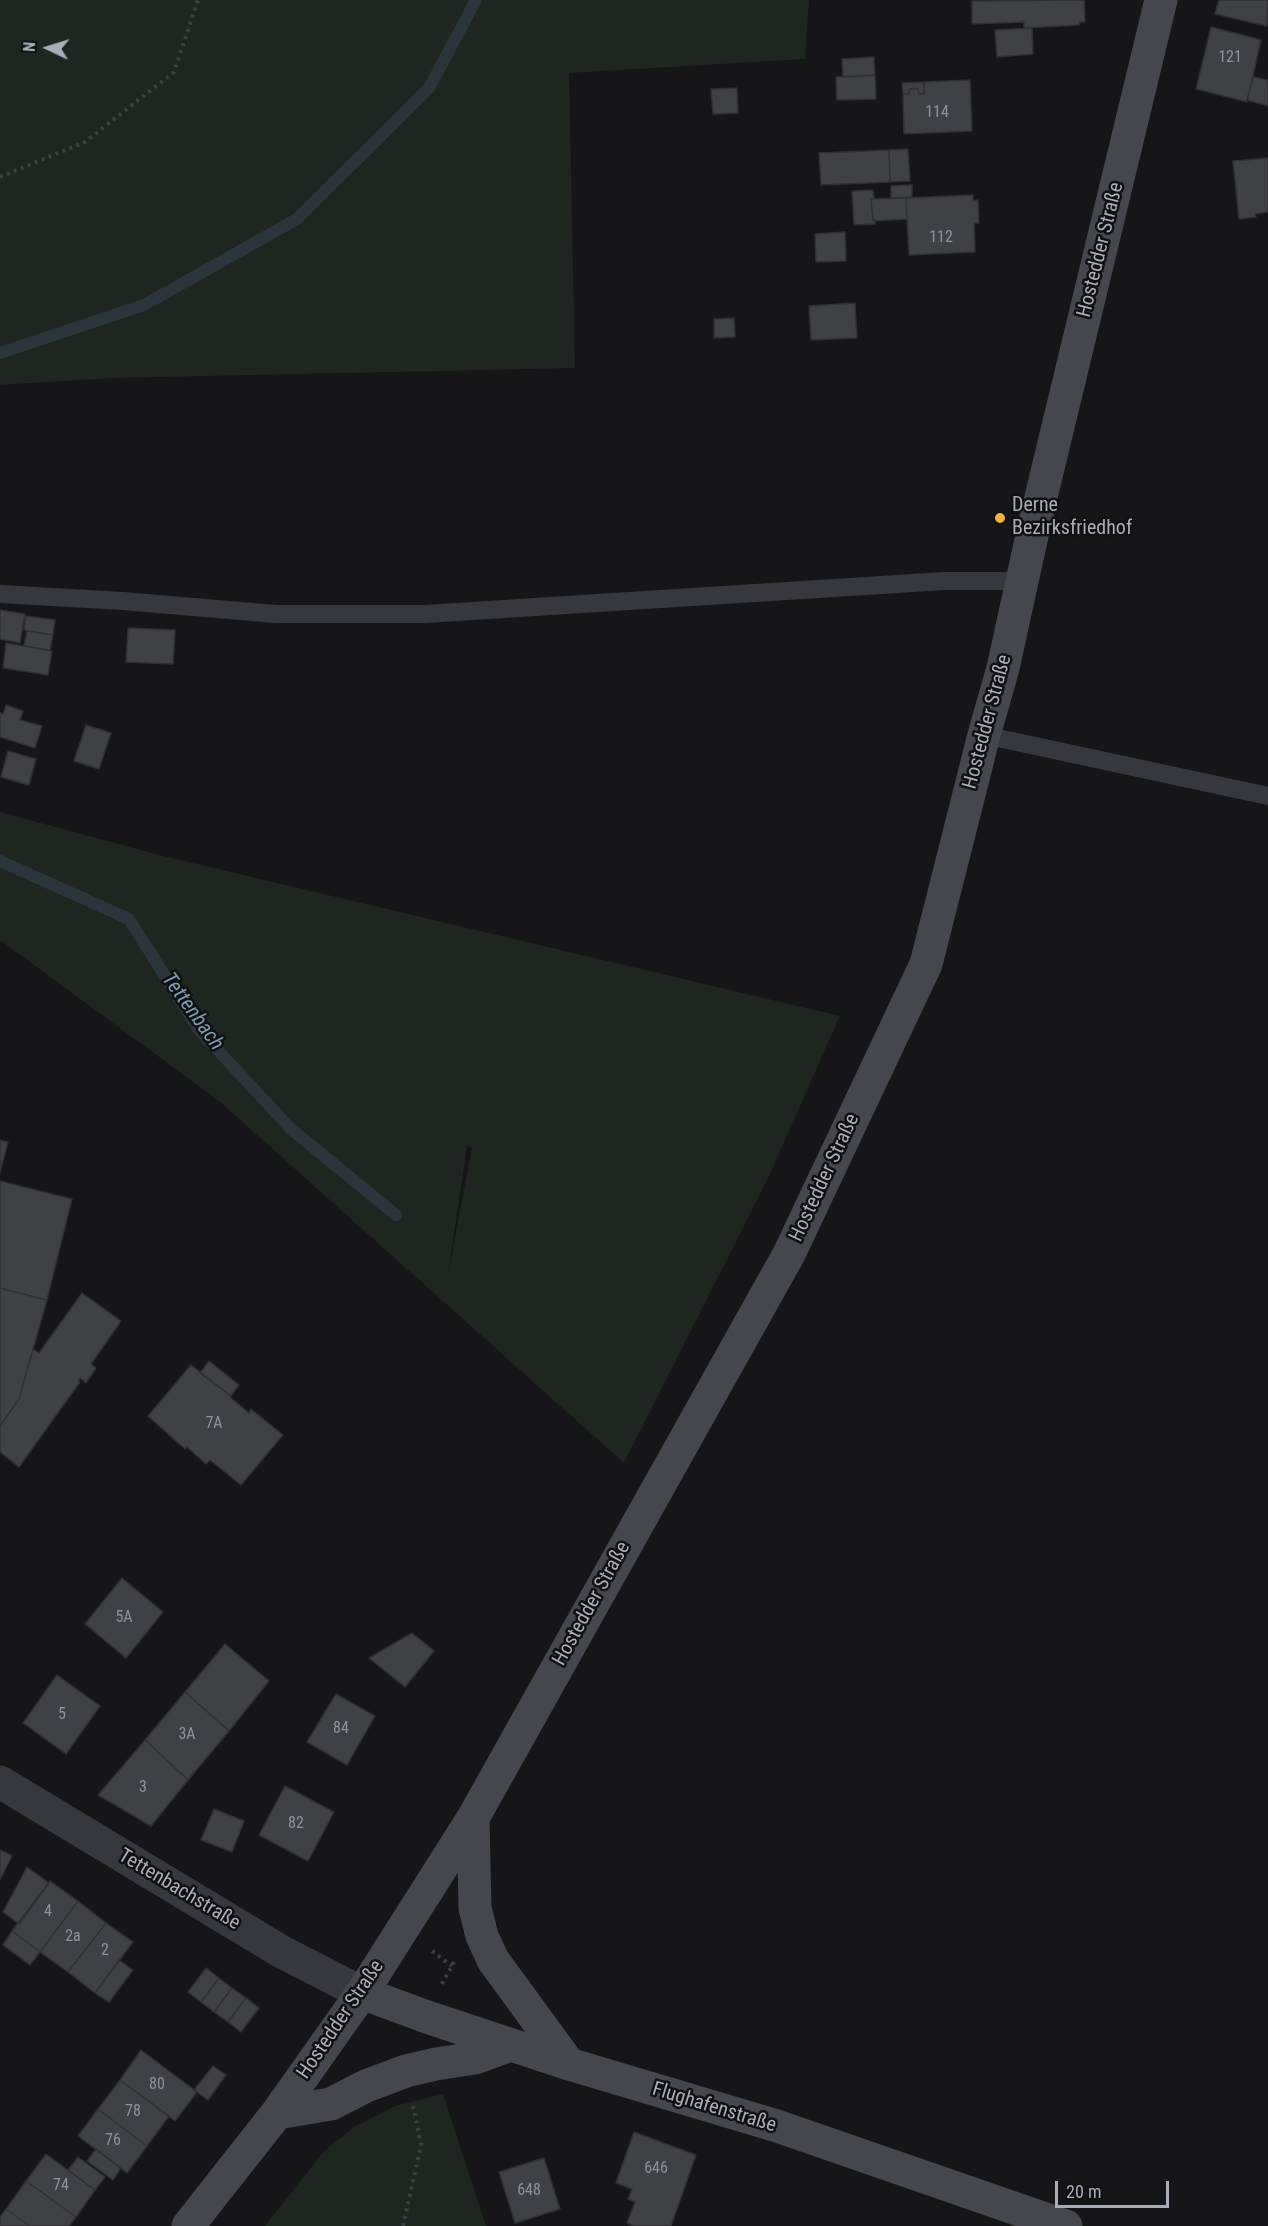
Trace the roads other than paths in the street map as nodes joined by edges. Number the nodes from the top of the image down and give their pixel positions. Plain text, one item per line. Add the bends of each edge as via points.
1 (1161, 0) edge
2 (1022, 581) junction
3 (0, 594) edge
4 (984, 735) junction
5 (1268, 796) edge
6 (0, 1782) edge
7 (473, 1818) junction
8 (362, 1993) junction
9 (511, 2045) junction
10 (569, 2064) junction
11 (278, 2113) junction
12 (188, 2226) edge
13 (1066, 2226) edge

1 - 2 main road, Hostedder Straße
2 - 3 lane via 944,581 425,614 276,614
2 - 4 main road, Hostedder Straße
4 - 5 lane
4 - 7 main road, Hostedder Straße via 926,964 886,1050 789,1254
6 - 8 street, Tettenbachstraße via 282,1952
7 - 8 main road, Hostedder Straße
7 - 10 main road via 475,1908 482,1936 493,1960
8 - 9 main road, Flughafenstraße
8 - 11 main road, Hostedder Straße
9 - 10 main road, Flughafenstraße
9 - 11 main road via 475,2058 406,2071 331,2104
10 - 13 main road, Flughafenstraße via 777,2127
11 - 12 main road, Hostedder Straße

